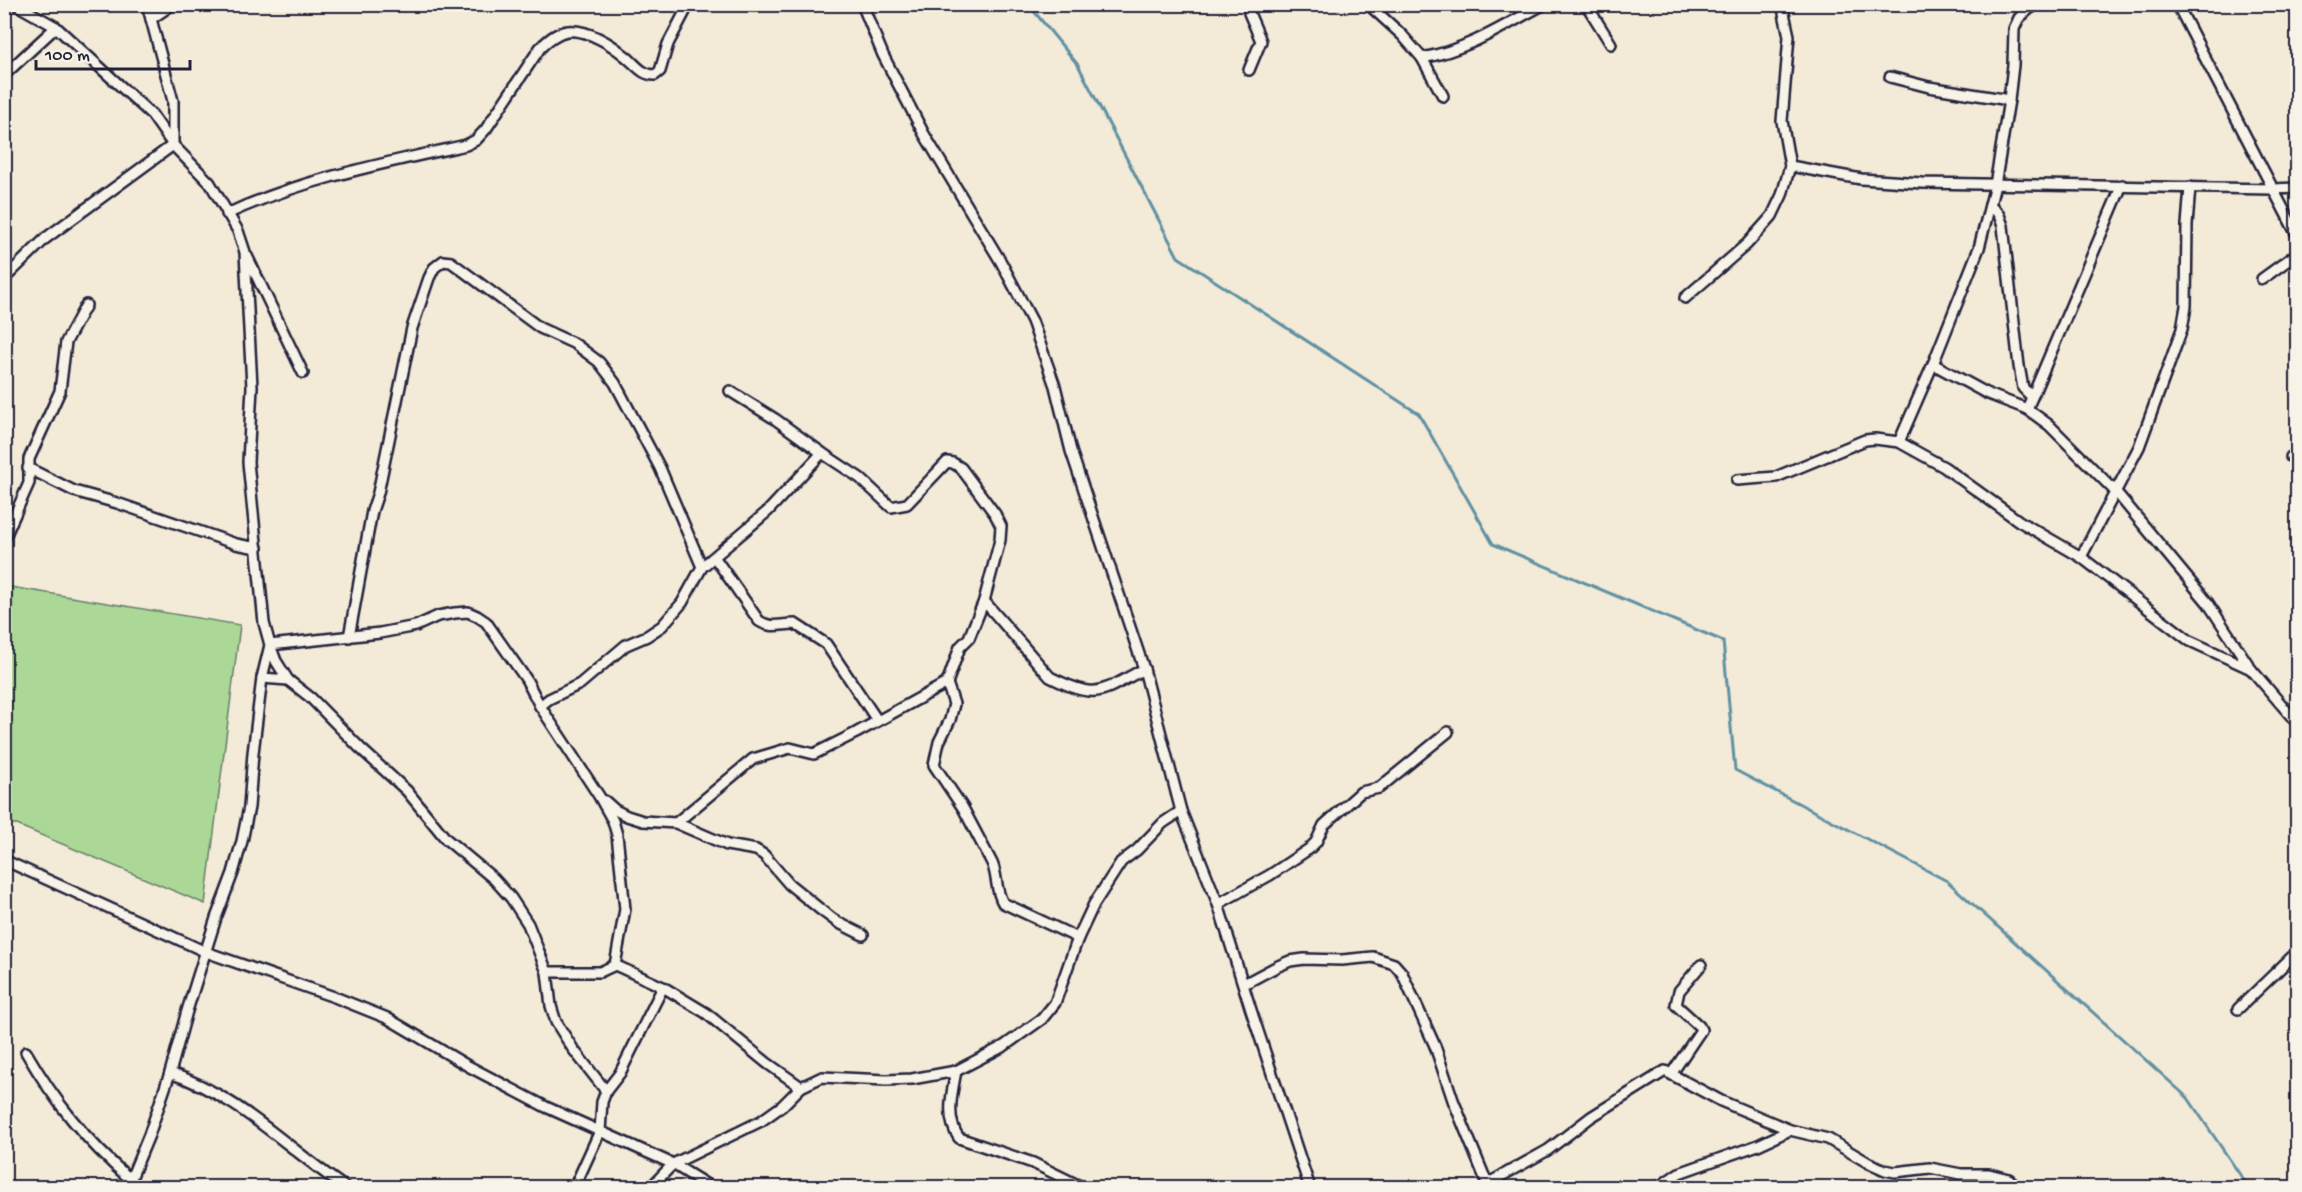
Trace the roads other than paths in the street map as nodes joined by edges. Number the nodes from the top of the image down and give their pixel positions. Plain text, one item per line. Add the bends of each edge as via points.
1 (15, 4) edge
2 (147, 4) edge
3 (173, 4) edge
4 (689, 4) edge
5 (862, 4) edge
6 (1250, 4) edge
7 (1368, 4) edge
8 (1544, 4) edge
9 (1586, 4) edge
10 (1782, 4) edge
11 (2037, 4) edge
12 (2177, 4) edge
13 (151, 19) junction
14 (56, 27) junction
15 (1611, 44) dead end
16 (1422, 58) junction
17 (1249, 70) dead end
18 (4, 75) edge
19 (1890, 77) dead end
20 (1443, 96) dead end
21 (2009, 100) junction
22 (173, 145) junction
23 (1790, 166) junction
24 (1995, 185) junction
25 (2122, 185) junction
26 (2190, 187) junction
27 (2298, 188) edge
28 (2273, 189) junction
29 (1990, 204) junction
30 (227, 214) junction
31 (238, 231) junction
32 (2298, 237) edge
33 (2298, 253) edge
34 (4, 279) edge
35 (2262, 279) dead end
36 (1685, 298) dead end
37 (86, 305) dead end
38 (1933, 364) junction
39 (303, 373) dead end
40 (730, 391) dead end
41 (2032, 397) junction
42 (2028, 409) junction
43 (1899, 442) junction
44 (822, 453) junction
45 (28, 468) junction
46 (1737, 480) dead end
47 (2116, 492) junction
48 (4, 539) edge
49 (257, 548) junction
50 (2081, 557) junction
51 (715, 558) junction
52 (702, 567) junction
53 (984, 601) junction
54 (349, 637) junction
55 (270, 645) junction
56 (1144, 669) junction
57 (2252, 669) junction
58 (262, 678) junction
59 (288, 680) junction
60 (947, 682) junction
61 (540, 706) junction
62 (877, 720) junction
63 (2298, 724) edge
64 (1448, 732) dead end
65 (599, 796) junction
66 (1181, 811) junction
67 (676, 823) junction
68 (4, 860) edge
69 (1218, 904) junction
70 (863, 934) dead end
71 (1078, 938) junction
72 (2298, 951) edge
73 (206, 952) junction
74 (1701, 964) dead end
75 (615, 965) junction
76 (547, 972) junction
77 (1244, 984) junction
78 (663, 987) junction
79 (2238, 1009) dead end
80 (26, 1052) dead end
81 (956, 1071) junction
82 (170, 1073) junction
83 (1672, 1073) junction
84 (801, 1087) junction
85 (606, 1091) junction
86 (1790, 1130) junction
87 (600, 1131) junction
88 (673, 1164) junction
89 (129, 1183) edge
90 (1488, 1186) edge
91 (346, 1188) edge
92 (574, 1188) edge
93 (651, 1188) edge
94 (712, 1188) edge
95 (1084, 1188) edge
96 (1310, 1188) edge
97 (1658, 1188) edge
98 (2016, 1188) edge

1 - 14 street
2 - 13 street
3 - 13 street
4 - 30 street via 655,75 643,73 605,42 568,31 540,48 476,140 336,176 259,199
5 - 56 street via 924,134 1032,321
6 - 17 street via 1249,14 1261,41
7 - 16 street
8 - 16 street via 1476,42
9 - 15 street
10 - 23 street via 1789,36 1782,121
11 - 21 street via 2019,18 2014,29
12 - 28 street
13 - 22 street via 173,101
14 - 18 street
14 - 22 street via 152,115
16 - 20 street
19 - 21 street
21 - 24 street
22 - 30 street via 210,183
22 - 34 street via 46,238
23 - 24 street via 1861,179
23 - 36 street via 1772,216 1748,244
24 - 25 street
24 - 29 street
25 - 26 street
25 - 41 street
26 - 28 street
26 - 47 street via 2182,329 2139,447
27 - 28 street
28 - 32 street
29 - 38 street via 1979,248
29 - 41 street via 2003,226 2019,366 2023,388
30 - 31 street
31 - 39 street
31 - 49 street via 245,252 252,387 248,462
33 - 35 street
37 - 45 street via 66,342 60,391
38 - 42 street via 1988,394
38 - 43 street
40 - 44 street
41 - 42 street
42 - 47 street
43 - 46 street via 1865,440 1776,477
43 - 50 street
44 - 51 street via 768,511
44 - 53 street via 860,478 891,507 907,504 947,462 961,468 1001,526
45 - 48 street via 29,483
45 - 49 street via 74,491
47 - 50 street
47 - 57 street via 2208,603
49 - 55 street
50 - 57 street via 2190,641
51 - 52 street
51 - 62 street via 759,621 775,626 795,624 826,644
52 - 54 street via 660,468 615,383 599,362 575,344 540,328 451,262 443,261 429,278 412,328
52 - 61 street via 682,603 662,626 626,645 580,684
53 - 56 street via 1050,677 1072,687 1090,693 1100,691
53 - 60 street
54 - 55 street
54 - 61 street via 416,626 455,613 477,615 513,659
55 - 58 street
55 - 59 street
56 - 66 street
57 - 63 street
58 - 59 street
58 - 73 street via 249,807 233,873
59 - 76 street via 407,791 446,839 511,898 528,924
60 - 62 street
60 - 71 street via 954,704 934,765 963,808 996,871 998,895 1003,903
61 - 65 street
62 - 67 street via 814,754 790,748 753,759
64 - 69 street via 1379,788 1361,792 1324,825 1309,849
65 - 67 street via 627,816
65 - 75 street via 617,835 624,893
66 - 69 street
66 - 71 street via 1121,862
67 - 70 street via 727,845 756,850 821,910
68 - 73 street
69 - 77 street
71 - 81 street via 1059,994 1042,1019 1004,1046
72 - 79 street
73 - 82 street
73 - 87 street via 387,1018 468,1066
74 - 83 street via 1679,991 1676,1005 1701,1030
75 - 76 street via 600,972
75 - 78 street
76 - 85 street via 556,1022
77 - 90 street via 1290,961 1373,957 1394,964 1402,973 1435,1046
77 - 96 street
78 - 84 street via 706,1013
78 - 85 street via 620,1073
80 - 89 street via 62,1109
81 - 84 street via 912,1079 822,1077
81 - 95 street via 950,1110 953,1130 959,1138 1033,1163
82 - 89 street
82 - 91 street via 207,1087
83 - 86 street via 1721,1101
83 - 90 street via 1658,1074
84 - 88 street via 761,1120
85 - 87 street
86 - 97 street via 1678,1173
86 - 98 street via 1828,1139 1885,1170 1930,1167 1961,1174 1989,1174 2009,1179
87 - 88 street
87 - 92 street
88 - 93 street
88 - 94 street

